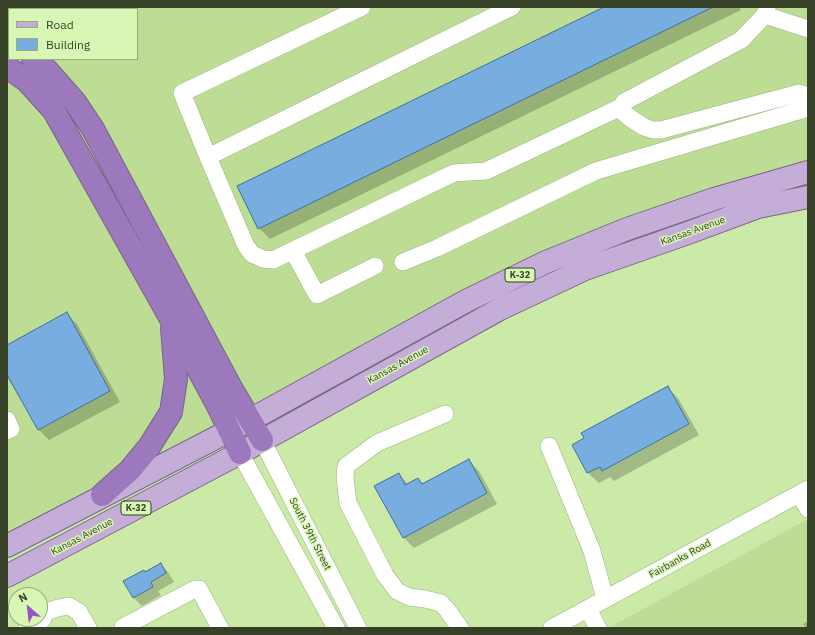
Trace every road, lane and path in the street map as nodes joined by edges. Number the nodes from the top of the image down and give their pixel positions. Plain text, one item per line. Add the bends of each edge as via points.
1 (362, 7) edge
2 (512, 7) edge
3 (766, 11) edge
4 (808, 29) edge
5 (34, 60) edge
6 (7, 67) edge
7 (808, 98) edge
8 (808, 108) edge
9 (624, 111) junction
10 (208, 157) junction
11 (808, 172) edge
12 (808, 197) edge
13 (293, 251) junction
14 (403, 262) dead end
15 (375, 266) dead end
16 (171, 319) junction
17 (445, 414) dead end
18 (7, 420) edge
19 (250, 420) junction
20 (230, 430) junction
21 (7, 431) edge
22 (262, 440) junction
23 (549, 446) dead end
24 (240, 453) junction
25 (803, 491) edge
26 (102, 496) junction
27 (808, 509) edge
28 (7, 546) edge
29 (7, 576) edge
30 (606, 600) junction
31 (588, 609) junction
32 (48, 612) edge
33 (123, 627) edge
34 (88, 628) edge
35 (220, 628) edge
36 (336, 628) edge
37 (358, 628) edge
38 (460, 628) edge
39 (552, 628) edge
40 (598, 628) edge

1 - 10 street via 182,93
2 - 10 street
3 - 4 street
3 - 9 street via 741,40 624,102
5 - 19 highway via 45,68 75,102 93,129
6 - 16 highway via 27,81 54,111
7 - 9 street via 799,93 661,130 644,128
8 - 14 street via 596,171
9 - 13 street via 486,171 454,173
10 - 13 street via 246,246 252,254 273,260
11 - 19 main road, K-32 via 714,198 627,229 546,262 466,301
12 - 22 main road, Kansas Avenue / K-32 via 758,207 585,268 500,309
13 - 15 street via 317,295
16 - 20 highway
16 - 26 highway via 176,379 171,412 149,447 130,470
17 - 38 street via 378,443 346,466 345,478 348,503 385,575 398,590 410,597 441,603
18 - 21 street via 12,429
19 - 20 main road, K-32
19 - 22 highway
20 - 24 highway
20 - 26 main road, K-32
22 - 24 main road, Kansas Avenue / K-32
22 - 37 street, South 39th Street
23 - 30 street via 592,551
24 - 29 main road, Kansas Avenue / K-32
24 - 36 street
25 - 27 street
25 - 30 street, Fairbanks Road
26 - 28 main road, K-32
30 - 31 street, Fairbanks Road
31 - 39 street, Fairbanks Road
31 - 40 street
32 - 34 street via 69,606 78,612
33 - 35 street via 199,589

